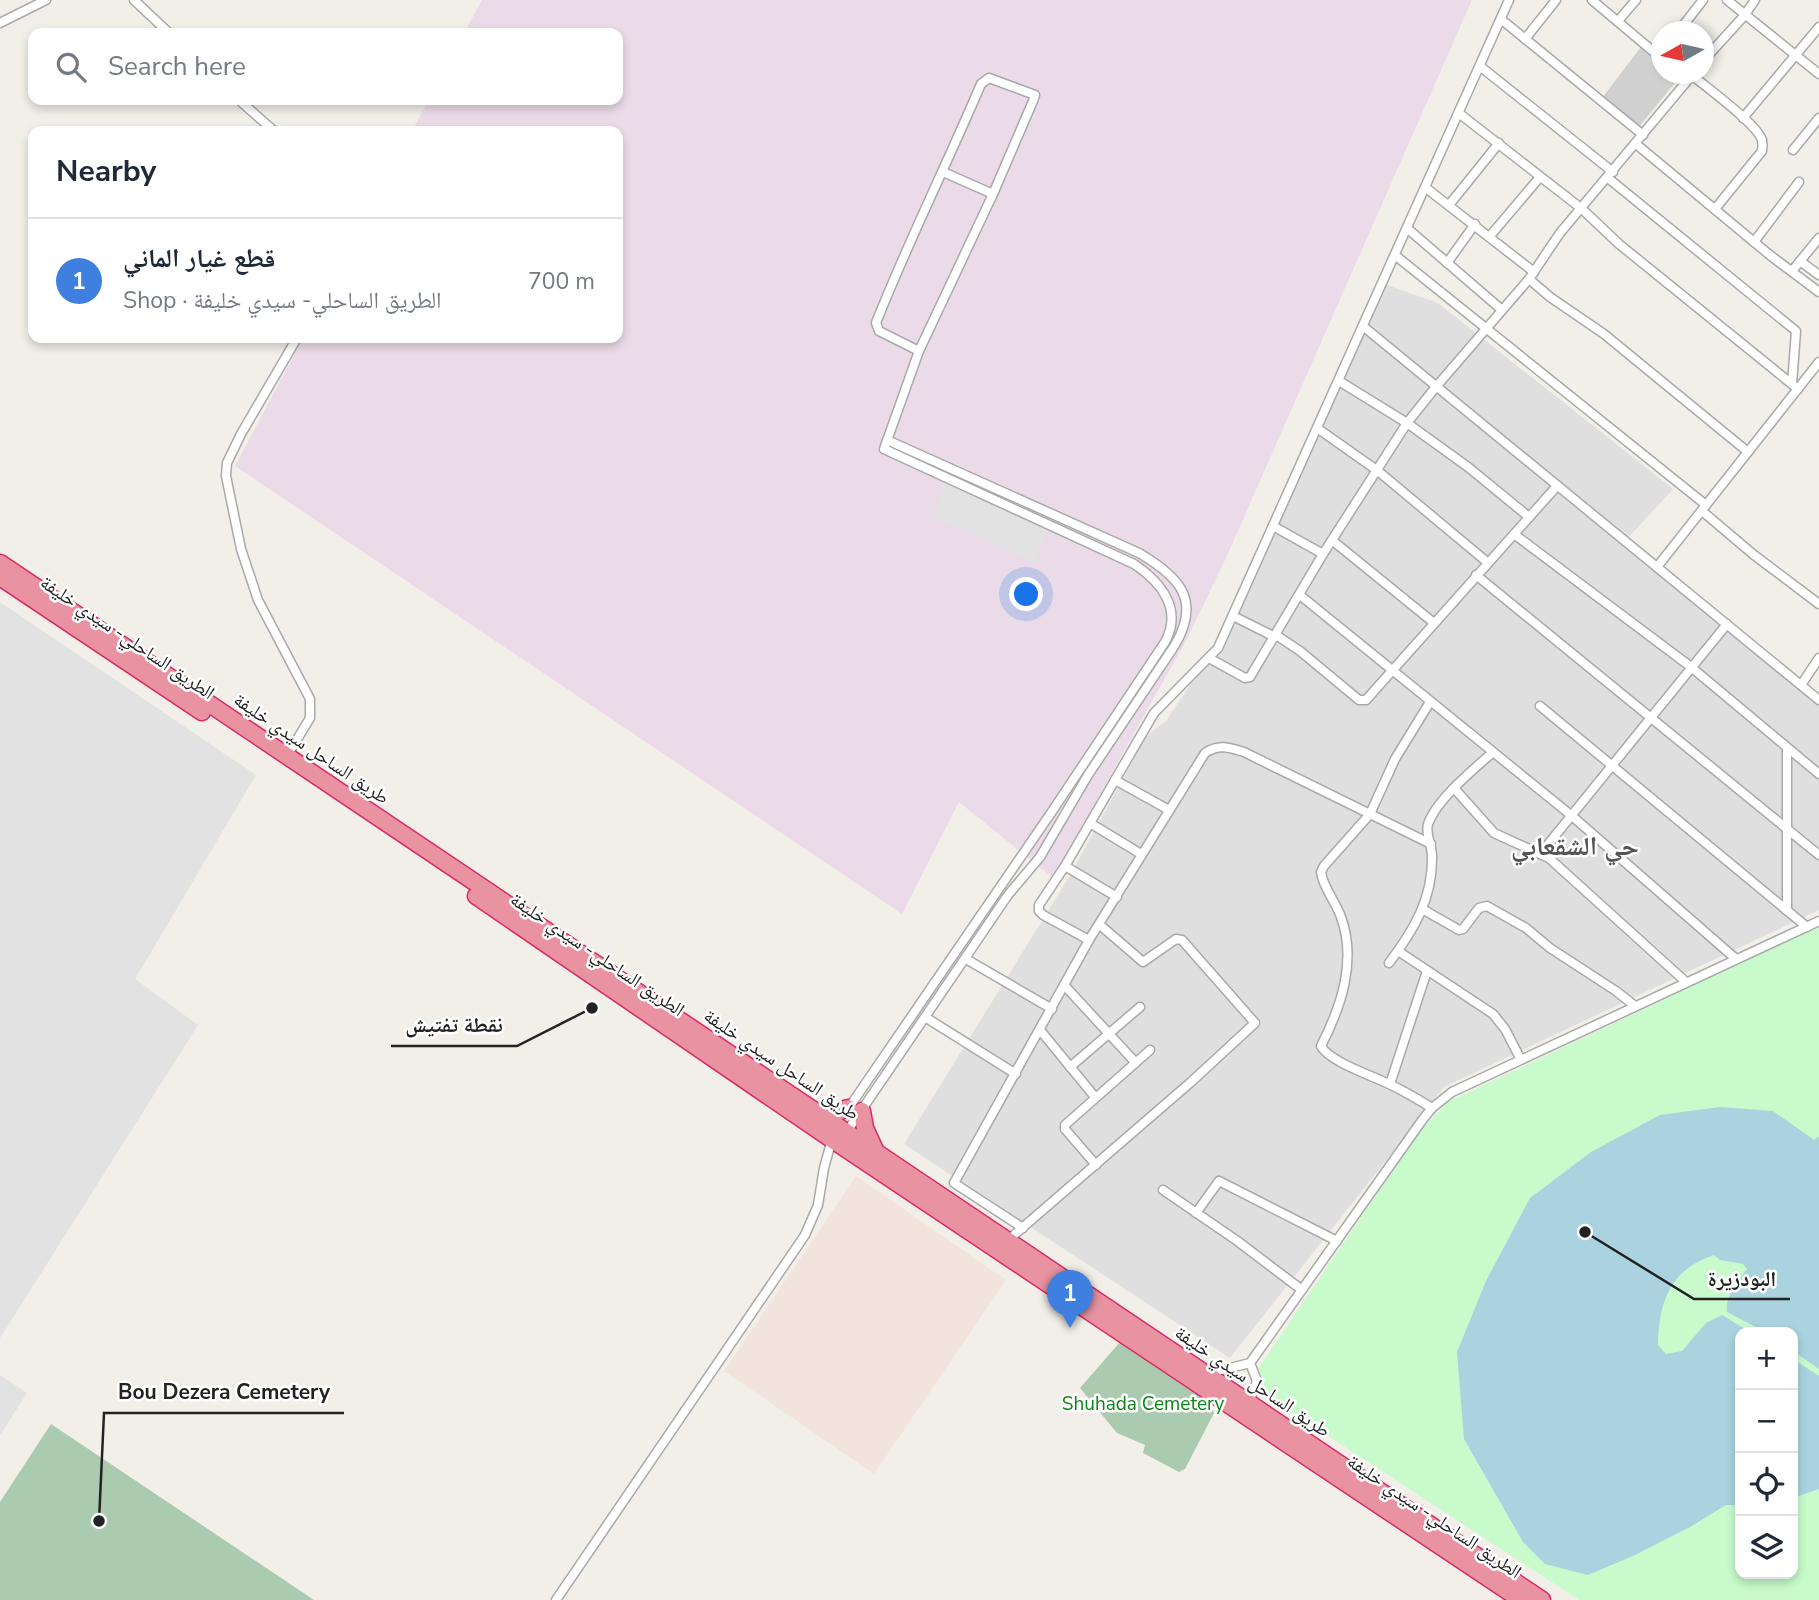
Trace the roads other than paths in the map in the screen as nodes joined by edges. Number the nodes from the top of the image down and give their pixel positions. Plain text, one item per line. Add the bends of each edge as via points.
1 (46, 0) edge
2 (134, 0) edge
3 (1509, 0) edge
4 (1556, 0) edge
5 (1592, 0) edge
6 (1636, 0) edge
7 (1703, 0) edge
8 (1727, 0) edge
9 (1755, 0) edge
10 (1744, 16) junction
11 (1502, 20) junction
12 (1618, 21) junction
13 (1687, 21) edge
14 (0, 23) edge
15 (1819, 27) edge
16 (164, 28) edge
17 (1525, 38) junction
18 (1651, 47) edge
19 (1714, 49) edge
20 (1796, 55) junction
21 (1481, 67) junction
22 (1819, 74) edge
23 (1684, 84) edge
24 (1701, 84) edge
25 (245, 105) edge
26 (1460, 114) junction
27 (1743, 118) junction
28 (1819, 118) edge
29 (268, 126) edge
30 (1643, 135) junction
31 (1499, 144) junction
32 (1636, 144) junction
33 (1793, 150) dead end
34 (943, 172) junction
35 (1611, 175) junction
36 (1540, 177) junction
37 (1799, 182) dead end
38 (1426, 188) junction
39 (993, 194) junction
40 (1450, 205) junction
41 (1582, 209) junction
42 (1715, 209) junction
43 (1475, 224) junction
44 (1408, 229) junction
45 (1490, 236) junction
46 (1819, 238) edge
47 (1754, 242) junction
48 (1396, 256) junction
49 (1800, 261) junction
50 (1447, 263) junction
51 (1792, 271) junction
52 (1531, 275) junction
53 (1819, 275) edge
54 (1819, 292) edge
55 (1502, 310) junction
56 (1364, 327) junction
57 (1485, 330) junction
58 (294, 343) edge
59 (919, 351) junction
60 (1818, 366) edge
61 (1339, 381) junction
62 (1795, 386) junction
63 (1435, 388) junction
64 (1407, 423) junction
65 (1317, 428) junction
66 (887, 440) junction
67 (1748, 453) junction
68 (1378, 471) junction
69 (1558, 486) junction
70 (1704, 508) junction
71 (1529, 517) junction
72 (1273, 526) junction
73 (1514, 534) junction
74 (1333, 541) junction
75 (1139, 553) junction
76 (1323, 554) junction
77 (1487, 562) junction
78 (0, 563) edge
79 (1134, 564) junction
80 (1657, 567) junction
81 (1476, 575) junction
82 (0, 577) edge
83 (1301, 596) junction
84 (1819, 604) edge
85 (1233, 616) junction
86 (1434, 623) junction
87 (1727, 624) junction
88 (1275, 636) junction
89 (1819, 658) edge
90 (1209, 659) junction
91 (1691, 667) junction
92 (1393, 671) junction
93 (1801, 685) junction
94 (1819, 700) edge
95 (1430, 702) junction
96 (1540, 706) dead end
97 (1651, 718) junction
98 (1787, 748) junction
99 (1493, 752) junction
100 (287, 756) junction
101 (1612, 765) junction
102 (1819, 774) edge
103 (1115, 780) junction
104 (1454, 788) junction
105 (1053, 810) junction
106 (1169, 810) junction
107 (1370, 814) junction
108 (1063, 815) junction
109 (1572, 816) junction
110 (1090, 822) junction
111 (1788, 829) junction
112 (1431, 844) junction
113 (1541, 853) junction
114 (1141, 854) junction
115 (1819, 855) edge
116 (1065, 866) junction
117 (1010, 872) junction
118 (1019, 881) junction
119 (1116, 897) junction
120 (1424, 909) junction
121 (1787, 910) junction
122 (1819, 921) edge
123 (1100, 925) junction
124 (1807, 927) junction
125 (1089, 940) junction
126 (1398, 951) junction
127 (966, 959) junction
128 (1736, 959) junction
129 (1389, 963) dead end
130 (1427, 971) junction
131 (1686, 982) junction
132 (1065, 986) junction
133 (1635, 1006) junction
134 (1140, 1007) dead end
135 (1052, 1009) junction
136 (925, 1017) junction
137 (1040, 1030) junction
138 (1109, 1034) junction
139 (1150, 1049) dead end
140 (1520, 1058) junction
141 (1135, 1062) junction
142 (1070, 1067) junction
143 (1016, 1074) junction
144 (1390, 1084) junction
145 (1095, 1097) junction
146 (1432, 1108) junction
147 (855, 1110) junction
148 (817, 1112) junction
149 (837, 1138) junction
150 (876, 1152) junction
151 (1096, 1165) junction
152 (954, 1183) junction
153 (1163, 1190) dead end
154 (944, 1198) junction
155 (1196, 1213) junction
156 (1023, 1228) junction
157 (1007, 1241) junction
158 (1337, 1241) junction
159 (1302, 1290) junction
160 (1250, 1363) junction
161 (1200, 1371) junction
162 (1249, 1403) junction
163 (556, 1600) edge
164 (1521, 1600) edge
165 (1542, 1600) edge

1 - 14 street
2 - 16 street
3 - 11 street
4 - 17 street
5 - 12 street
6 - 12 street
7 - 13 street
8 - 10 street
9 - 10 street
10 - 19 street
10 - 20 street
11 - 17 street
11 - 21 street
12 - 18 street
15 - 20 street
17 - 30 street
20 - 22 street
20 - 27 street
21 - 26 street
21 - 35 street
23 - 30 street
24 - 27 street
25 - 29 street
26 - 31 street
26 - 38 street
27 - 42 street via 1761,137 1762,152
28 - 33 street
30 - 32 street
31 - 36 street
31 - 40 street
32 - 35 street
32 - 42 street
34 - 39 street
34 - 39 street via 984,80 1026,90 1035,94 1031,110
34 - 59 street via 876,323 879,331
35 - 41 street
35 - 62 street via 1796,331
36 - 41 street
36 - 45 street
37 - 47 street
38 - 40 street
38 - 44 street
39 - 59 street
40 - 43 street
41 - 52 street
41 - 62 street
42 - 47 street
43 - 45 street
43 - 50 street
44 - 48 street
44 - 50 street
45 - 52 street
46 - 49 street
47 - 51 street
48 - 56 street
48 - 57 street
49 - 51 street
49 - 53 street
50 - 55 street
51 - 54 street
52 - 55 street
52 - 67 street via 1550,297 1604,334
55 - 57 street
56 - 61 street
56 - 63 street
57 - 63 street
57 - 70 street
58 - 100 street via 241,434 226,475 241,549 258,600 310,699 310,718
59 - 66 street
60 - 62 street
61 - 64 street
61 - 65 street
62 - 67 street
63 - 64 street
63 - 69 street
64 - 68 street
64 - 71 street
65 - 68 street
65 - 72 street
66 - 75 street
66 - 79 street via 884,449
67 - 70 street
68 - 74 street
68 - 77 street
69 - 71 street
69 - 80 street
70 - 80 street
70 - 84 street via 1754,555
71 - 73 street
72 - 76 street
72 - 85 street
73 - 77 street
73 - 91 street
74 - 76 street
74 - 86 street
75 - 79 street
75 - 108 street via 1167,571 1182,589 1185,622 1175,645
76 - 83 street
77 - 81 street
78 - 100 highway, طريق الساحل سيدي خليفة
79 - 105 street via 1154,579 1168,598 1171,630
80 - 87 street
81 - 86 street
81 - 97 street
82 - 149 highway, الطريق الساحلي- سيدي خليفة
83 - 88 street
83 - 92 street
85 - 88 street
85 - 90 street
86 - 92 street
87 - 91 street
87 - 93 street
88 - 90 street via 1248,678
88 - 92 street via 1359,701 1366,700
89 - 93 street
90 - 103 street via 1154,713
91 - 97 street
91 - 98 street
92 - 95 street
93 - 94 street
95 - 99 street
95 - 107 street via 1395,759
96 - 101 street
97 - 101 street
97 - 111 street
98 - 102 street
98 - 111 street
99 - 104 street
99 - 109 street
100 - 148 highway, طريق الساحل سيدي خليفة
101 - 109 street
101 - 121 street
103 - 106 street
103 - 110 street
104 - 112 street via 1427,826
104 - 113 street via 1494,833
105 - 108 street
105 - 117 street
106 - 107 street via 1205,753 1227,746
106 - 114 street
107 - 112 street
107 - 144 street via 1321,872 1343,923 1347,960 1341,1001 1321,1046 1354,1070
108 - 118 street via 1040,857
109 - 113 street
109 - 128 street
110 - 114 street
110 - 116 street
111 - 115 street
111 - 121 street
112 - 120 street
113 - 131 street
114 - 119 street
116 - 119 street
116 - 125 street via 1039,911
117 - 118 street
117 - 147 street
118 - 127 street
119 - 123 street
120 - 126 street
120 - 133 street via 1459,930 1479,908 1487,906 1526,928
121 - 124 street
122 - 124 street
123 - 125 street
123 - 151 street via 1143,962 1176,939 1182,940 1255,1023
124 - 128 street
125 - 132 street
126 - 129 street
126 - 130 street
127 - 135 street
127 - 136 street
128 - 131 street
130 - 140 street via 1493,1014
130 - 144 street
131 - 133 street
132 - 135 street
132 - 138 street
133 - 140 street
134 - 138 street
135 - 137 street
136 - 143 street
136 - 147 street
137 - 142 street
137 - 143 street
138 - 141 street
138 - 142 street
139 - 141 street
140 - 146 street via 1452,1092
141 - 145 street
142 - 145 street
143 - 152 street
144 - 146 street
145 - 151 street via 1067,1121 1065,1129
146 - 158 street
147 - 148 highway
147 - 149 street
147 - 149 street
147 - 150 highway
148 - 149 highway, طريق الساحل سيدي خليفة
149 - 150 highway, طريق الساحل سيدي خليفة
149 - 163 street via 824,1168 816,1216 805,1235
149 - 164 highway, الطريق الساحلي- سيدي خليفة
150 - 154 highway, طريق الساحل سيدي خليفة
151 - 156 street
152 - 154 street
152 - 156 street
153 - 155 street
154 - 157 highway, طريق الساحل سيدي خليفة
155 - 158 street via 1219,1181
155 - 159 street
156 - 157 street
157 - 161 highway, طريق الساحل سيدي خليفة
158 - 159 street
159 - 160 street
160 - 161 street
160 - 162 street via 1256,1381
161 - 162 highway, طريق الساحل سيدي خليفة
162 - 165 highway, طريق الساحل سيدي خليفة

